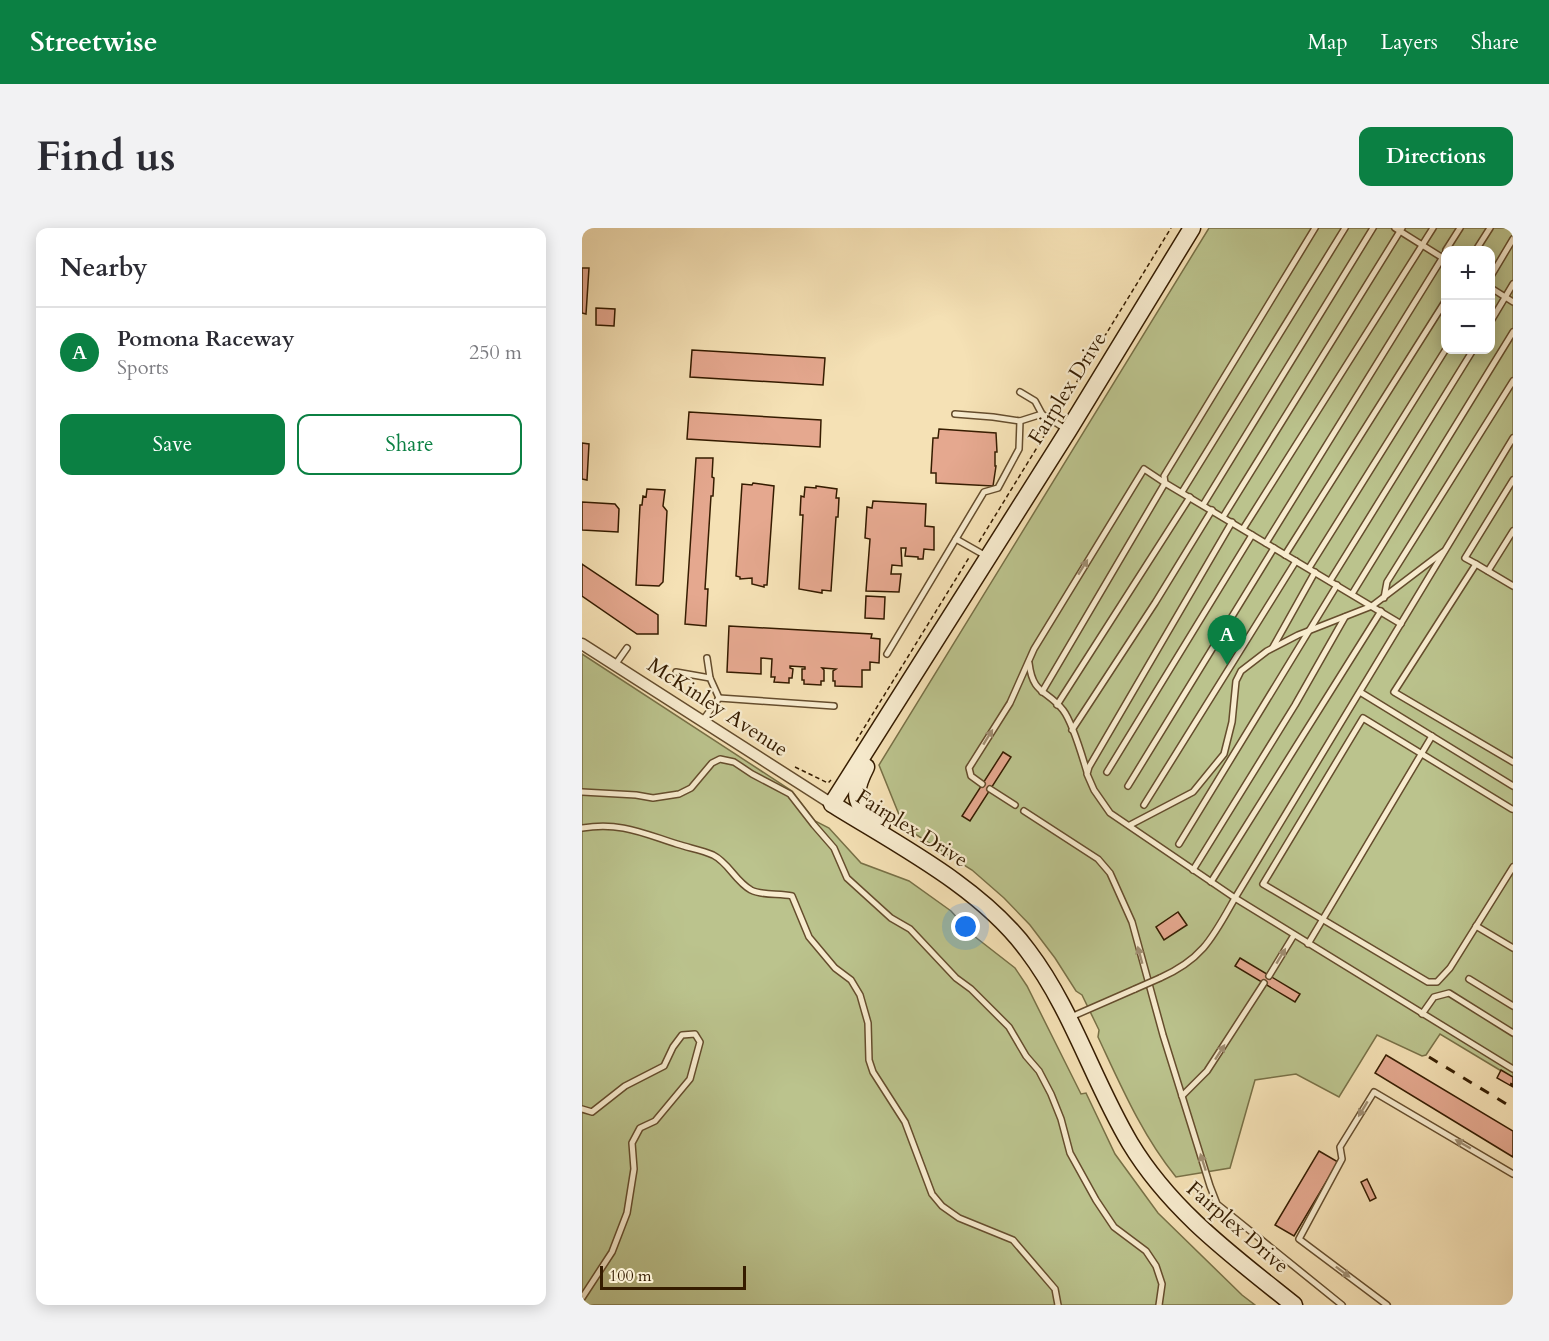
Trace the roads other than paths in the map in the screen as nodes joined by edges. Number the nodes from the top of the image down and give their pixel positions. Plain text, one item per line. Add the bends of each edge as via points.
1 (1192, 228) edge
2 (1315, 228) edge
3 (1345, 228) edge
4 (1373, 228) edge
5 (1433, 228) edge
6 (1460, 228) edge
7 (1490, 228) edge
8 (1399, 229) edge
9 (1513, 239) edge
10 (1422, 245) junction
11 (1450, 246) edge
12 (1479, 246) edge
13 (1441, 253) edge
14 (1441, 261) edge
15 (1495, 269) edge
16 (1513, 284) edge
17 (1495, 291) edge
18 (1505, 297) junction
19 (1513, 302) edge
20 (1441, 308) edge
21 (1495, 314) edge
22 (1513, 332) edge
23 (1443, 354) edge
24 (1471, 354) edge
25 (1513, 381) edge
26 (1020, 392) dead end
27 (955, 414) dead end
28 (1042, 414) junction
29 (1020, 422) junction
30 (1068, 431) junction
31 (1513, 438) edge
32 (1513, 480) edge
33 (1165, 483) junction
34 (1182, 492) junction
35 (1190, 498) junction
36 (1203, 505) junction
37 (1212, 510) junction
38 (1223, 517) junction
39 (1232, 522) junction
40 (1243, 529) junction
41 (1513, 531) edge
42 (1252, 535) junction
43 (956, 539) junction
44 (1266, 543) junction
45 (1274, 548) junction
46 (1446, 549) junction
47 (982, 553) junction
48 (1286, 555) junction
49 (1296, 561) junction
50 (1476, 564) junction
51 (1312, 570) junction
52 (1488, 571) junction
53 (1330, 581) junction
54 (1336, 585) junction
55 (1513, 586) edge
56 (1352, 594) junction
57 (1384, 598) junction
58 (1372, 606) junction
59 (1381, 611) junction
60 (1345, 616) junction
61 (1401, 624) junction
62 (1311, 630) junction
63 (582, 644) edge
64 (627, 648) dead end
65 (1273, 648) junction
66 (887, 654) dead end
67 (707, 658) dead end
68 (1029, 661) junction
69 (615, 665) junction
70 (676, 672) dead end
71 (710, 678) junction
72 (1042, 692) junction
73 (1360, 692) junction
74 (719, 698) junction
75 (1057, 705) junction
76 (834, 706) dead end
77 (889, 714) junction
78 (703, 720) junction
79 (1072, 730) junction
80 (1432, 736) junction
81 (1422, 754) junction
82 (1513, 762) edge
83 (1107, 772) dead end
84 (1087, 774) junction
85 (982, 784) dead end
86 (1128, 786) dead end
87 (1513, 786) edge
88 (990, 789) dead end
89 (582, 792) edge
90 (832, 804) junction
91 (1015, 805) dead end
92 (1144, 805) dead end
93 (1512, 809) edge
94 (1024, 811) dead end
95 (1130, 825) junction
96 (582, 828) edge
97 (1179, 844) dead end
98 (1513, 867) edge
99 (1193, 870) junction
100 (1211, 882) junction
101 (1235, 898) junction
102 (1322, 919) junction
103 (1476, 926) junction
104 (1294, 935) junction
105 (1308, 944) junction
106 (1513, 948) edge
107 (1269, 976) dead end
108 (1047, 979) junction
109 (1469, 979) dead end
110 (1264, 984) dead end
111 (1513, 1006) edge
112 (1422, 1014) junction
113 (1068, 1018) junction
114 (1513, 1033) edge
115 (1513, 1069) edge
116 (1182, 1096) junction
117 (582, 1109) edge
118 (1513, 1174) edge
119 (582, 1298) edge
120 (1058, 1305) edge
121 (1159, 1305) edge
122 (1294, 1305) edge
123 (1342, 1305) edge
124 (1387, 1305) edge

1 - 30 street, Fairplex Drive
2 - 33 lane via 1164,476
3 - 34 lane
4 - 36 lane
5 - 10 lane
6 - 11 lane
7 - 12 lane
8 - 10 lane
8 - 38 lane
9 - 15 lane
10 - 13 lane
10 - 40 lane
14 - 44 lane
16 - 18 lane
17 - 18 lane
18 - 19 lane
18 - 21 lane
20 - 48 lane
22 - 56 lane
23 - 51 lane
24 - 53 lane
25 - 57 lane via 1387,582
26 - 28 lane via 1035,401
27 - 29 lane
28 - 29 lane
28 - 30 lane
29 - 43 lane via 1019,449 998,488 984,492
30 - 47 street, Fairplex Drive
31 - 46 lane
32 - 50 lane via 1465,558
33 - 34 lane
68 -> 33 lane via 1144,469
33 - 72 lane
34 - 35 lane
35 - 36 lane
35 - 75 lane
36 - 37 lane
37 - 38 lane
37 - 79 lane
38 - 39 lane
39 - 40 lane
39 - 84 lane
40 - 42 lane
41 - 52 lane
42 - 44 lane
42 - 83 lane
43 - 47 lane
43 - 66 lane
44 - 45 lane
45 - 48 lane
45 - 86 lane
46 - 57 lane
46 - 61 lane
47 - 77 street, Fairplex Drive
48 - 49 lane
49 - 51 lane
49 - 92 lane
50 - 52 lane
50 - 82 lane via 1394,692
51 - 53 lane
51 - 65 lane
52 - 55 lane
53 - 54 lane
54 - 56 lane
54 - 62 lane
56 - 58 lane
57 - 58 lane
58 - 59 lane
58 - 60 lane
59 - 61 lane
59 - 100 lane
60 - 62 lane
60 - 99 lane
61 - 73 lane
62 - 65 lane
62 - 97 lane
63 - 69 street, McKinley Avenue
64 - 69 lane
65 - 95 lane via 1241,671 1236,681 1224,754 1193,792
67 - 71 lane
68 - 72 lane via 1031,679
85 -> 68 lane via 971,776 969,768 1010,703
69 - 78 street, McKinley Avenue
70 - 71 lane
71 - 74 lane
72 - 75 lane
73 - 80 lane
73 - 101 lane
74 - 76 lane
74 - 78 lane
75 - 79 lane via 1065,712
77 - 90 street, Fairplex Drive
77 - 108 street via 859,781 859,806 979,889 1007,916 1043,962
78 - 90 street, McKinley Avenue
79 - 84 lane
80 - 81 lane
80 - 87 lane
81 - 93 lane
81 - 102 lane
81 - 102 lane via 1364,718 1263,884
84 - 95 lane via 1110,813
88 - 91 lane
89 - 121 lane via 653,798 679,794 691,788 720,759 734,762 790,794 834,848 846,878 909,929 1009,1027 1051,1094 1070,1154 1096,1200 1114,1227 1146,1251 1156,1266 1162,1284
90 - 108 street, Fairplex Drive via 975,896 1009,928
116 -> 94 lane via 1132,922 1110,873 1098,859
95 - 99 lane
96 - 120 lane via 615,826 640,831 713,855 750,890 792,896 809,937 835,968 851,980 860,995 868,1023 873,1072 906,1122 932,1194 959,1218 1013,1240 1055,1289
98 - 103 lane
99 - 100 lane
100 - 101 lane
101 - 104 lane
101 - 113 lane, bridge via 1211,941 1176,971
102 - 103 lane via 1428,982 1437,982 1450,968
102 - 105 lane
103 - 106 lane
104 - 105 lane
107 -> 104 lane
105 - 112 lane
108 - 113 street, Fairplex Drive
109 - 111 lane
116 -> 110 lane via 1207,1071
112 - 114 lane via 1434,997 1449,993
112 - 115 lane
113 - 122 street, Fairplex Drive via 1126,1137 1164,1192 1206,1234
123 -> 116 lane via 1217,1204
117 - 119 lane via 592,1112 625,1086 664,1066 682,1035 695,1034 700,1042 690,1078 655,1121 640,1128 632,1143 634,1169 627,1213 612,1252
118 -> 124 lane via 1374,1092 1340,1147 1342,1159 1299,1239

